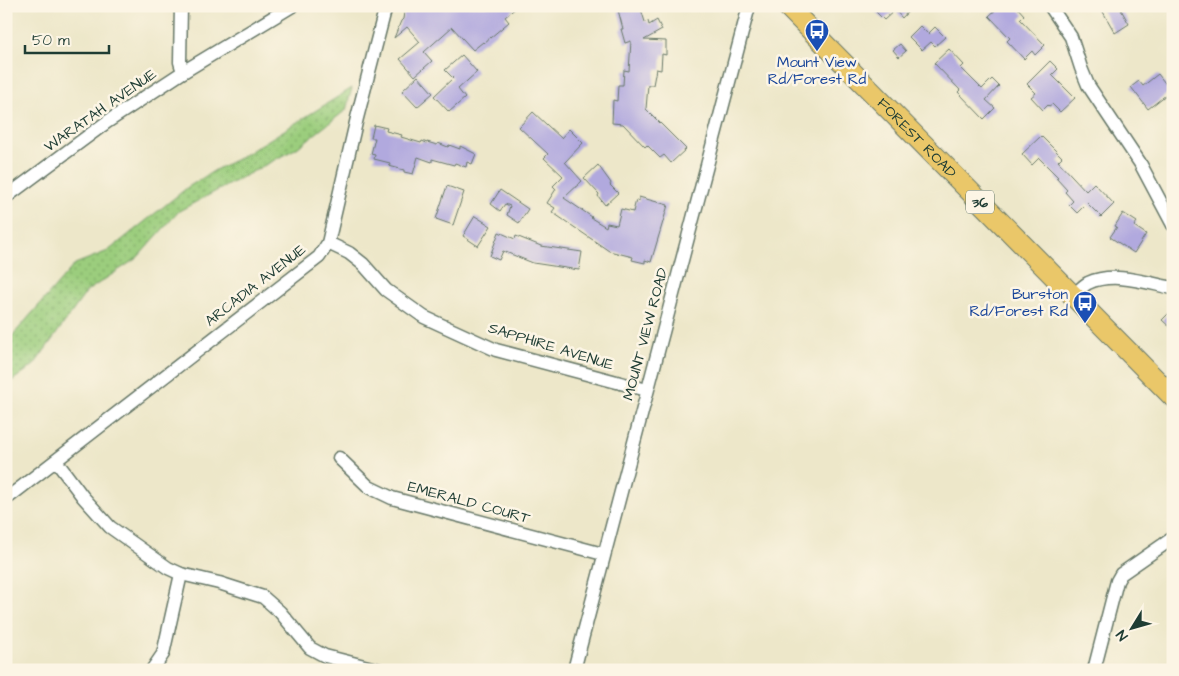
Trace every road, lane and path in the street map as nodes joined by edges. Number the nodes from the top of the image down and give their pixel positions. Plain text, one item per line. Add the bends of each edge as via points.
1 (181, 6) edge
2 (292, 6) edge
3 (386, 6) edge
4 (749, 6) edge
5 (787, 6) edge
6 (1050, 6) edge
7 (183, 72) junction
8 (6, 197) edge
9 (1173, 224) edge
10 (328, 243) junction
11 (1173, 288) edge
12 (1073, 296) junction
13 (647, 390) junction
14 (1173, 398) edge
15 (339, 458) dead end
16 (56, 460) junction
17 (6, 499) edge
18 (1173, 538) edge
19 (603, 554) junction
20 (182, 574) junction
21 (152, 670) edge
22 (380, 670) edge
23 (574, 670) edge
24 (1094, 670) edge

1 - 7 street via 180,62
2 - 7 street, WARATAH AVENUE
3 - 10 street, ARCADIA AVENUE
4 - 13 street, MOUNT VIEW ROAD
5 - 12 main road, FOREST ROAD / 36
6 - 9 street via 1071,37 1093,92 1140,163
7 - 8 street, WARATAH AVENUE via 107,122
10 - 13 street, SAPPHIRE AVENUE via 349,253 386,290 424,317 496,350
10 - 16 street, ARCADIA AVENUE via 318,257
11 - 12 street via 1106,278 1088,284
12 - 14 main road, FOREST ROAD / 36
13 - 19 street, MOUNT VIEW ROAD
15 - 19 street, EMERALD COURT via 369,487 392,498
16 - 17 street, ARCADIA AVENUE
16 - 20 street via 110,527 168,568
18 - 24 street via 1121,574
19 - 23 street, MOUNT VIEW ROAD
20 - 21 street via 162,654
20 - 22 street via 263,597 310,648 324,656

